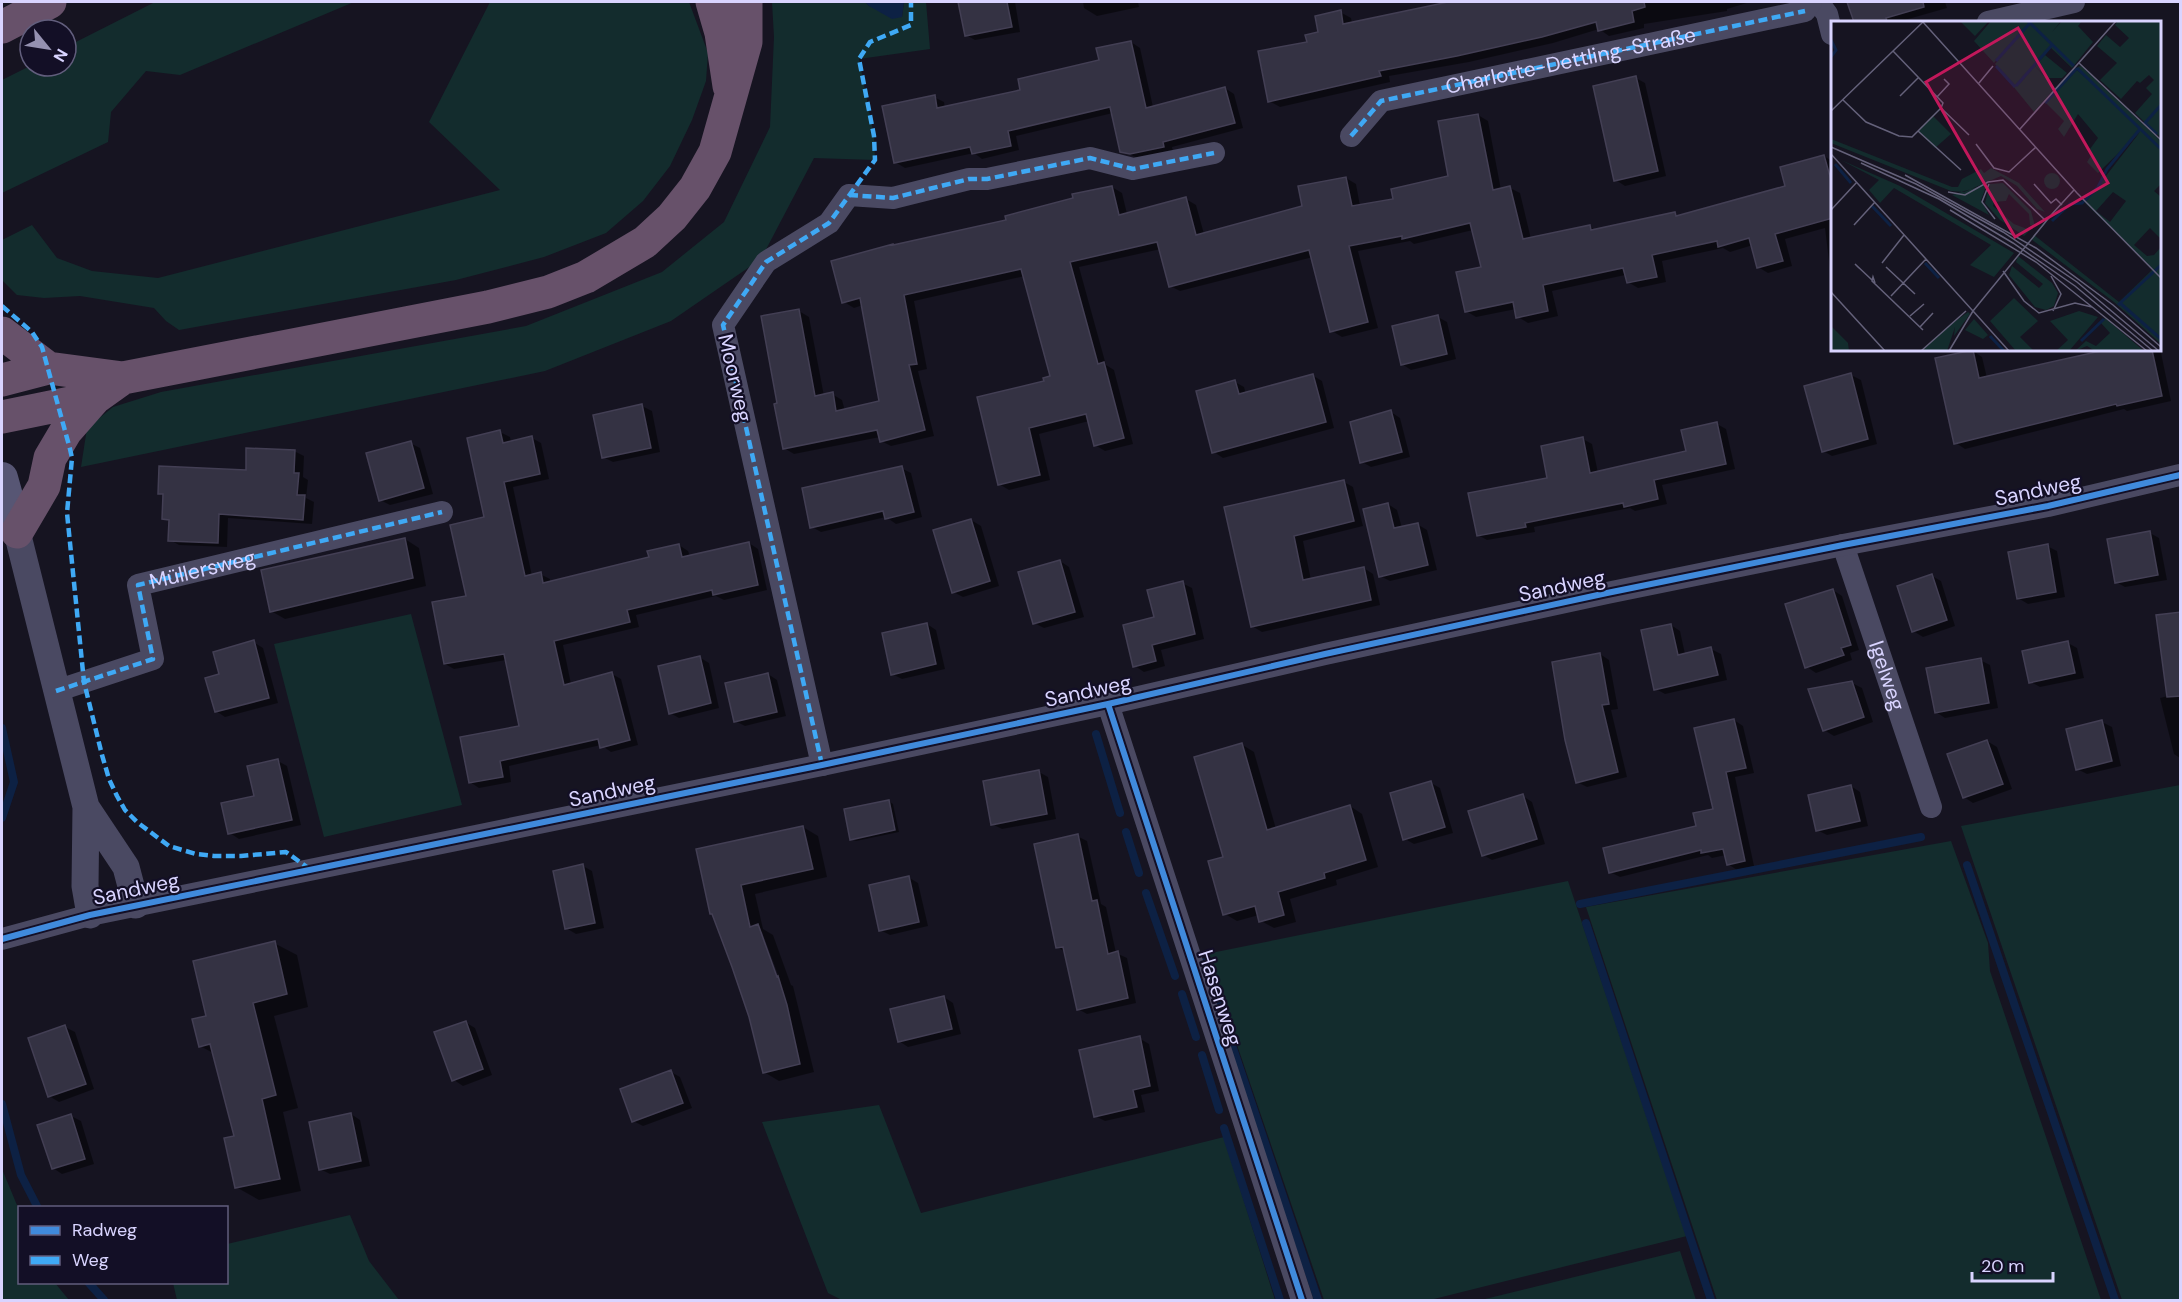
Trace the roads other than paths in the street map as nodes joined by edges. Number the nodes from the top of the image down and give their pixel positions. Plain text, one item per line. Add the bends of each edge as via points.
1 (50, 2) edge
2 (712, 2) edge
3 (746, 2) edge
4 (2074, 2) edge
5 (1811, 5) edge
6 (1992, 21) edge
7 (2, 27) edge
8 (1831, 27) edge
9 (731, 97) junction
10 (1351, 136) dead end
11 (1214, 153) dead end
12 (2, 333) edge
13 (48, 368) junction
14 (123, 378) junction
15 (2, 380) edge
16 (95, 398) junction
17 (2, 417) edge
18 (2181, 475) edge
19 (2, 478) edge
20 (442, 512) dead end
21 (17, 532) junction
22 (1843, 545) junction
23 (56, 691) junction
24 (1108, 704) junction
25 (822, 765) junction
26 (86, 807) junction
27 (1931, 807) dead end
28 (136, 905) junction
29 (90, 915) junction
30 (2, 939) edge
31 (1302, 1300) edge

1 - 7 highway
2 - 9 highway
3 - 9 highway via 746,42
4 - 6 street
5 - 8 street via 1827,14
5 - 10 street, Charlotte-Dettling-Straße via 1381,101
9 - 14 highway via 715,152 695,188 672,217 645,242 586,277 548,292 488,307
11 - 25 street, Moorweg via 1133,169 1090,158 987,179 969,179 893,198 849,195 829,223 766,262 723,324
12 - 13 highway
13 - 14 highway
13 - 15 highway
14 - 16 highway
16 - 17 highway
16 - 21 highway via 66,431 50,458 44,486
18 - 22 street, Sandweg via 2048,506
19 - 21 main road
20 - 23 street, Müllersweg via 138,585 153,659
21 - 23 street
22 - 24 street, Sandweg via 1449,627
22 - 27 street, Igelweg
23 - 26 street
24 - 25 street, Sandweg
24 - 31 street, Hasenweg
25 - 28 street, Sandweg
26 - 28 street via 126,867
26 - 29 street via 85,886
28 - 29 street, Sandweg
29 - 30 street, Sandweg

